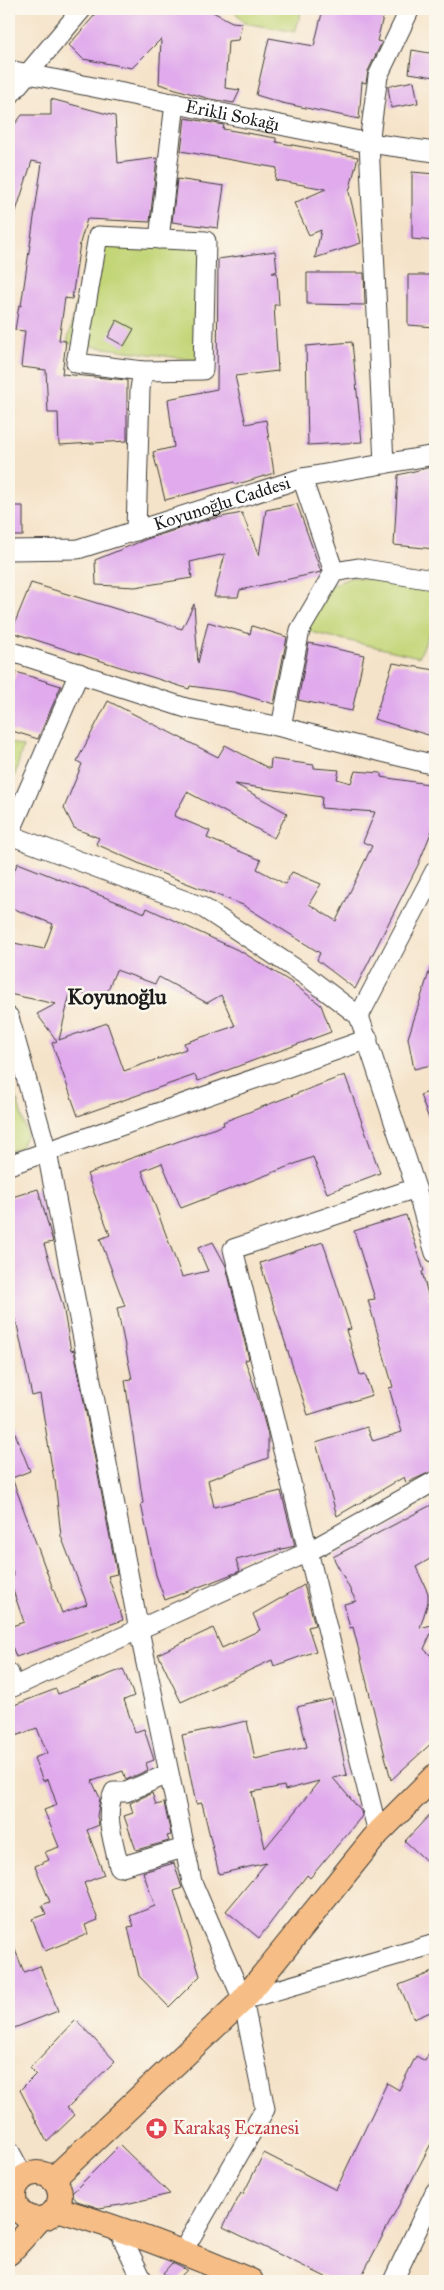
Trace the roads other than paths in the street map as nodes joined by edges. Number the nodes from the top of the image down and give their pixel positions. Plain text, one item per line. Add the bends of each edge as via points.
1 (82, 9) edge
2 (410, 9) edge
3 (9, 70) edge
4 (30, 73) junction
5 (9, 96) edge
6 (175, 103) junction
7 (369, 143) junction
8 (435, 152) edge
9 (159, 239) junction
10 (144, 371) junction
11 (435, 455) edge
12 (384, 464) junction
13 (302, 478) junction
14 (136, 531) junction
15 (9, 550) edge
16 (334, 572) junction
17 (433, 580) dead end
18 (9, 651) edge
19 (79, 673) junction
20 (282, 727) junction
21 (435, 764) edge
22 (9, 836) edge
23 (435, 871) edge
24 (360, 1016) junction
25 (9, 1017) edge
26 (368, 1039) junction
27 (47, 1152) junction
28 (9, 1166) edge
29 (416, 1188) junction
30 (435, 1253) edge
31 (435, 1481) edge
32 (308, 1552) junction
33 (139, 1630) junction
34 (10, 1683) edge
35 (168, 1774) junction
36 (435, 1776) edge
37 (378, 1833) junction
38 (184, 1848) junction
39 (435, 1944) edge
40 (243, 2000) junction
41 (9, 2150) edge
42 (53, 2179) junction
43 (15, 2189) edge
44 (435, 2192) edge
45 (48, 2214) junction
46 (117, 2226) junction
47 (183, 2251) junction
48 (9, 2253) edge
49 (143, 2281) edge
50 (251, 2281) edge
51 (394, 2281) edge

1 - 4 street
2 - 7 street via 378,76
3 - 4 street, Erikli Sokağı
4 - 5 street
4 - 6 street, Erikli Sokağı
6 - 7 street, Erikli Sokağı
6 - 9 street
7 - 8 street, Erikli Sokağı
7 - 12 street
9 - 10 street via 206,241 203,370
9 - 10 street via 98,236 76,363
10 - 14 street via 140,389
11 - 12 street, Koyunoğlu Caddesi
12 - 13 street, Koyunoğlu Caddesi
13 - 14 street, Koyunoğlu Caddesi
13 - 16 street
14 - 15 street, Koyunoğlu Caddesi via 78,549
16 - 17 street via 358,568
16 - 20 street via 300,630
18 - 19 street
19 - 20 street via 186,708
19 - 22 street
20 - 21 street
22 - 24 street via 202,907 305,975
23 - 24 street
24 - 26 street
25 - 27 street
26 - 27 street
26 - 29 street
27 - 28 street
27 - 33 street
29 - 30 street
29 - 32 street via 233,1249
31 - 32 street
32 - 33 street
32 - 37 street
33 - 34 street
33 - 35 street
35 - 38 street
35 - 38 street via 126,1792 114,1792 108,1814 119,1867
36 - 37 main road
37 - 40 main road
38 - 40 street via 192,1882
39 - 40 street
40 - 42 main road
40 - 47 street via 265,2109
41 - 43 street
42 - 43 main road via 38,2173
42 - 45 main road via 59,2188 60,2198
43 - 45 main road via 14,2204 19,2213 28,2219
44 - 51 street
45 - 46 main road
45 - 48 main road
46 - 47 main road
46 - 49 street
47 - 50 main road

